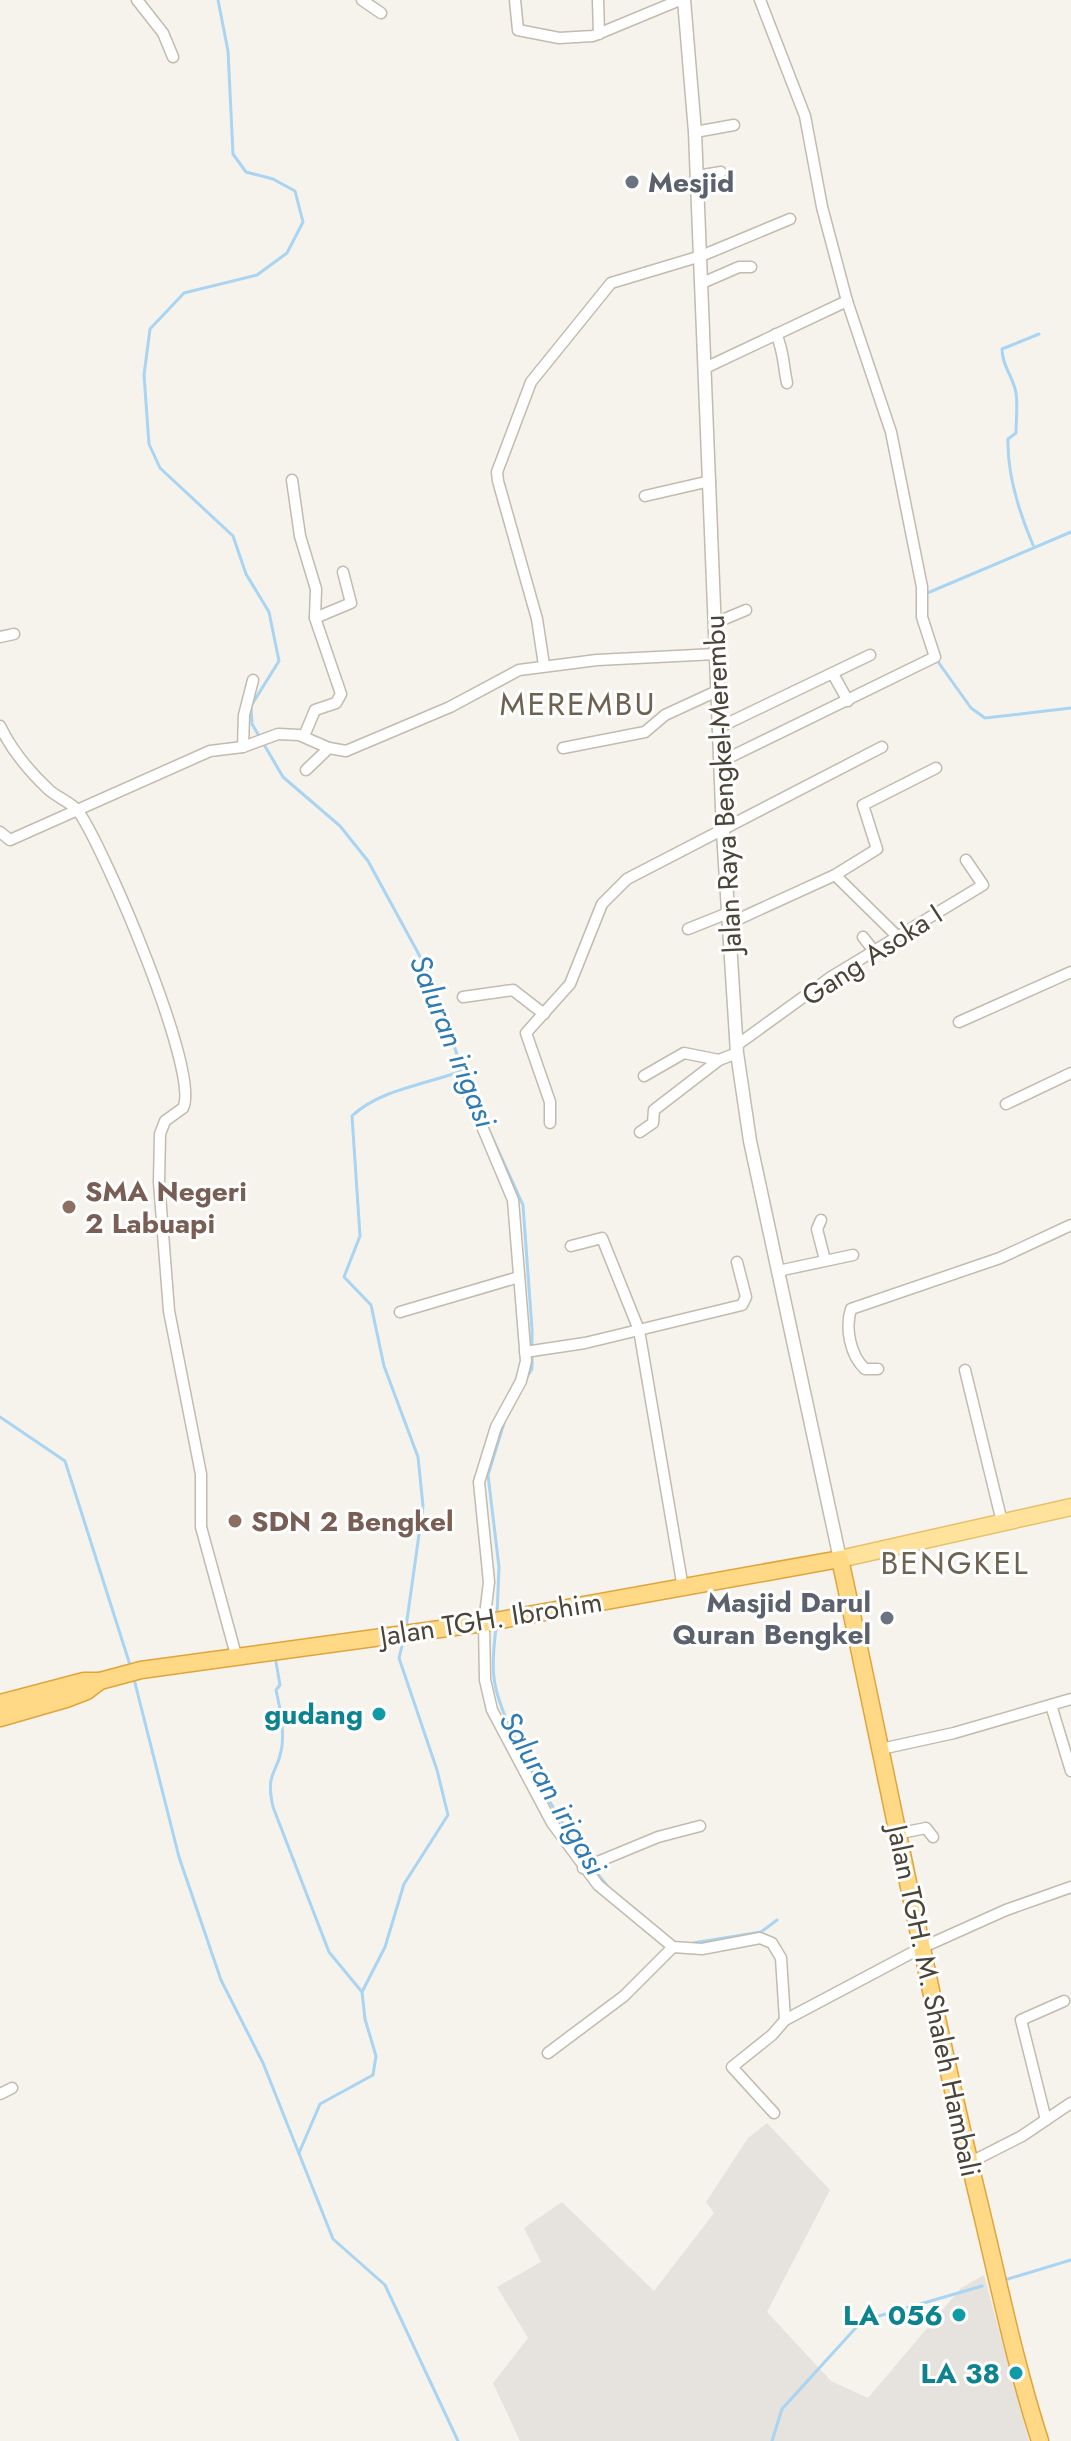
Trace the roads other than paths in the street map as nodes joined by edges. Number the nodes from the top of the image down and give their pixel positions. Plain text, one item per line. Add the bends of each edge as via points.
1 (137, 0) edge
2 (362, 0) edge
3 (515, 0) edge
4 (598, 0) edge
5 (682, 0) edge
6 (760, 0) edge
7 (381, 13) dead end
8 (599, 34) junction
9 (173, 57) dead end
10 (734, 125) dead end
11 (695, 132) junction
12 (721, 172) dead end
13 (697, 176) junction
14 (790, 219) dead end
15 (701, 256) junction
16 (751, 267) dead end
17 (702, 283) junction
18 (847, 301) junction
19 (776, 334) junction
20 (705, 368) junction
21 (787, 383) dead end
22 (292, 480) dead end
23 (710, 481) junction
24 (645, 496) dead end
25 (343, 572) dead end
26 (746, 610) dead end
27 (315, 618) junction
28 (715, 623) junction
29 (14, 634) dead end
30 (0, 637) edge
31 (716, 654) junction
32 (870, 655) dead end
33 (544, 665) junction
34 (833, 674) junction
35 (253, 680) dead end
36 (717, 691) junction
37 (848, 701) junction
38 (0, 726) edge
39 (718, 728) junction
40 (304, 736) junction
41 (247, 746) junction
42 (882, 747) dead end
43 (329, 748) junction
44 (563, 748) dead end
45 (720, 762) junction
46 (936, 768) dead end
47 (306, 770) dead end
48 (76, 808) junction
49 (0, 832) edge
50 (723, 832) junction
51 (5, 842) edge
52 (966, 860) dead end
53 (835, 875) junction
54 (729, 918) junction
55 (688, 929) dead end
56 (897, 936) junction
57 (863, 937) dead end
58 (874, 951) junction
59 (1071, 972) edge
60 (463, 997) dead end
61 (544, 1014) junction
62 (959, 1022) dead end
63 (737, 1049) junction
64 (719, 1060) junction
65 (1071, 1073) edge
66 (644, 1076) dead end
67 (465, 1086) dead end
68 (1006, 1104) dead end
69 (550, 1123) dead end
70 (640, 1132) dead end
71 (821, 1220) dead end
72 (1071, 1225) edge
73 (571, 1246) dead end
74 (853, 1255) dead end
75 (825, 1260) junction
76 (737, 1262) dead end
77 (778, 1271) junction
78 (519, 1277) junction
79 (400, 1312) dead end
80 (639, 1330) junction
81 (530, 1351) junction
82 (878, 1369) dead end
83 (965, 1370) dead end
84 (1071, 1507) edge
85 (1002, 1522) junction
86 (840, 1559) junction
87 (683, 1588) junction
88 (493, 1622) junction
89 (236, 1655) junction
90 (108, 1678) junction
91 (1071, 1699) edge
92 (0, 1703) edge
93 (1051, 1705) junction
94 (0, 1718) edge
95 (881, 1749) junction
96 (1071, 1771) edge
97 (700, 1826) dead end
98 (896, 1834) junction
99 (933, 1837) dead end
100 (587, 1865) junction
101 (1071, 1887) edge
102 (673, 1947) junction
103 (919, 1949) junction
104 (1064, 2001) dead end
105 (787, 2018) junction
106 (548, 2053) dead end
107 (12, 2088) dead end
108 (0, 2094) edge
109 (1071, 2103) edge
110 (774, 2113) dead end
111 (1046, 2120) junction
112 (969, 2163) junction
113 (1040, 2441) edge

1 - 9 street via 163,33
2 - 7 street
3 - 8 street via 516,22 523,34
4 - 8 street
5 - 8 street
5 - 11 street, Jalan Raya Bengkel-Merembu
6 - 18 street via 805,116 815,179
10 - 11 street
11 - 13 street, Jalan Raya Bengkel-Merembu
12 - 13 street
13 - 15 street, Jalan Raya Bengkel-Merembu
14 - 15 street
15 - 17 street, Jalan Raya Bengkel-Merembu
15 - 33 street via 611,283 557,345 527,390 497,472 537,619
16 - 17 street
17 - 20 street, Jalan Raya Bengkel-Merembu
18 - 19 street
18 - 37 street via 891,432 922,587 922,617 935,654 933,660
19 - 20 street
19 - 21 street via 784,351
20 - 23 street, Jalan Raya Bengkel-Merembu
22 - 27 street via 300,536 317,594
23 - 24 street
23 - 28 street, Jalan Raya Bengkel-Merembu
25 - 27 street via 351,603
26 - 28 street
27 - 40 street via 341,694 336,703 315,710
28 - 31 street, Jalan Raya Bengkel-Merembu
29 - 30 street
31 - 33 street
31 - 36 street, Jalan Raya Bengkel-Merembu
32 - 34 street
33 - 43 street via 509,673 450,707 360,746 340,752
34 - 37 street
34 - 39 street
35 - 41 street via 244,715
36 - 39 street, Jalan Raya Bengkel-Merembu
36 - 44 street via 636,735
37 - 45 street
38 - 48 street via 48,790
39 - 45 street, Jalan Raya Bengkel-Merembu
40 - 41 street via 278,734
40 - 43 street
41 - 48 street via 210,751
42 - 50 street
43 - 47 street
45 - 50 street, Jalan Raya Bengkel-Merembu
46 - 53 street via 863,805 877,849
48 - 51 street
48 - 89 street via 126,909 161,998 187,1089 183,1108 165,1121 160,1134 169,1311 201,1474 201,1527
49 - 51 street
50 - 54 street, Jalan Raya Bengkel-Merembu
50 - 61 street via 617,887 602,904 574,977
52 - 56 street, Gang Asoka I via 983,885
53 - 54 street
53 - 56 street
54 - 55 street
54 - 63 street, Jalan Raya Bengkel-Merembu
56 - 58 street, Gang Asoka I
57 - 58 street
58 - 63 street, Gang Asoka I
59 - 62 street
60 - 61 street via 513,990
61 - 69 street via 526,1036 550,1102
63 - 64 street, Gang Asoka I
63 - 77 street, Jalan Raya Bengkel-Merembu
64 - 66 street via 684,1053
64 - 70 street via 654,1110 653,1123
65 - 68 street
67 - 78 street via 513,1200
71 - 75 street via 817,1229
72 - 82 street via 1000,1258 851,1309 847,1322 859,1363
73 - 80 street via 602,1238
74 - 75 street
75 - 77 street
76 - 80 street via 744,1304
77 - 86 street, Jalan Raya Bengkel-Merembu
78 - 79 street
78 - 81 street
80 - 81 street
80 - 87 street
81 - 88 street via 480,1473
83 - 85 street
84 - 85 main road
85 - 86 main road
86 - 87 highway, Jalan TGH. Ibrohim
86 - 95 highway, Jalan TGH. M. Shaleh Hambali
87 - 88 highway, Jalan TGH. Ibrohim
88 - 89 highway, Jalan TGH. Ibrohim
88 - 100 street via 485,1680 492,1710 552,1823
89 - 90 highway, Jalan TGH. Ibrohim
90 - 92 highway
90 - 94 highway via 77,1695
91 - 93 street
93 - 95 street
93 - 96 street
95 - 98 highway, Jalan TGH. M. Shaleh Hambali
97 - 100 street
98 - 99 street via 926,1828
98 - 103 highway, Jalan TGH. M. Shaleh Hambali
100 - 102 street
101 - 103 street
102 - 105 street via 702,1949 760,1938 772,1943 781,1958
102 - 106 street via 624,1996
103 - 105 street
103 - 112 highway, Jalan TGH. M. Shaleh Hambali
104 - 111 street via 1021,2020
105 - 110 street via 732,2067
107 - 108 street
109 - 111 street
111 - 112 street
112 - 113 highway, Jalan TGH. M. Shaleh Hambali

